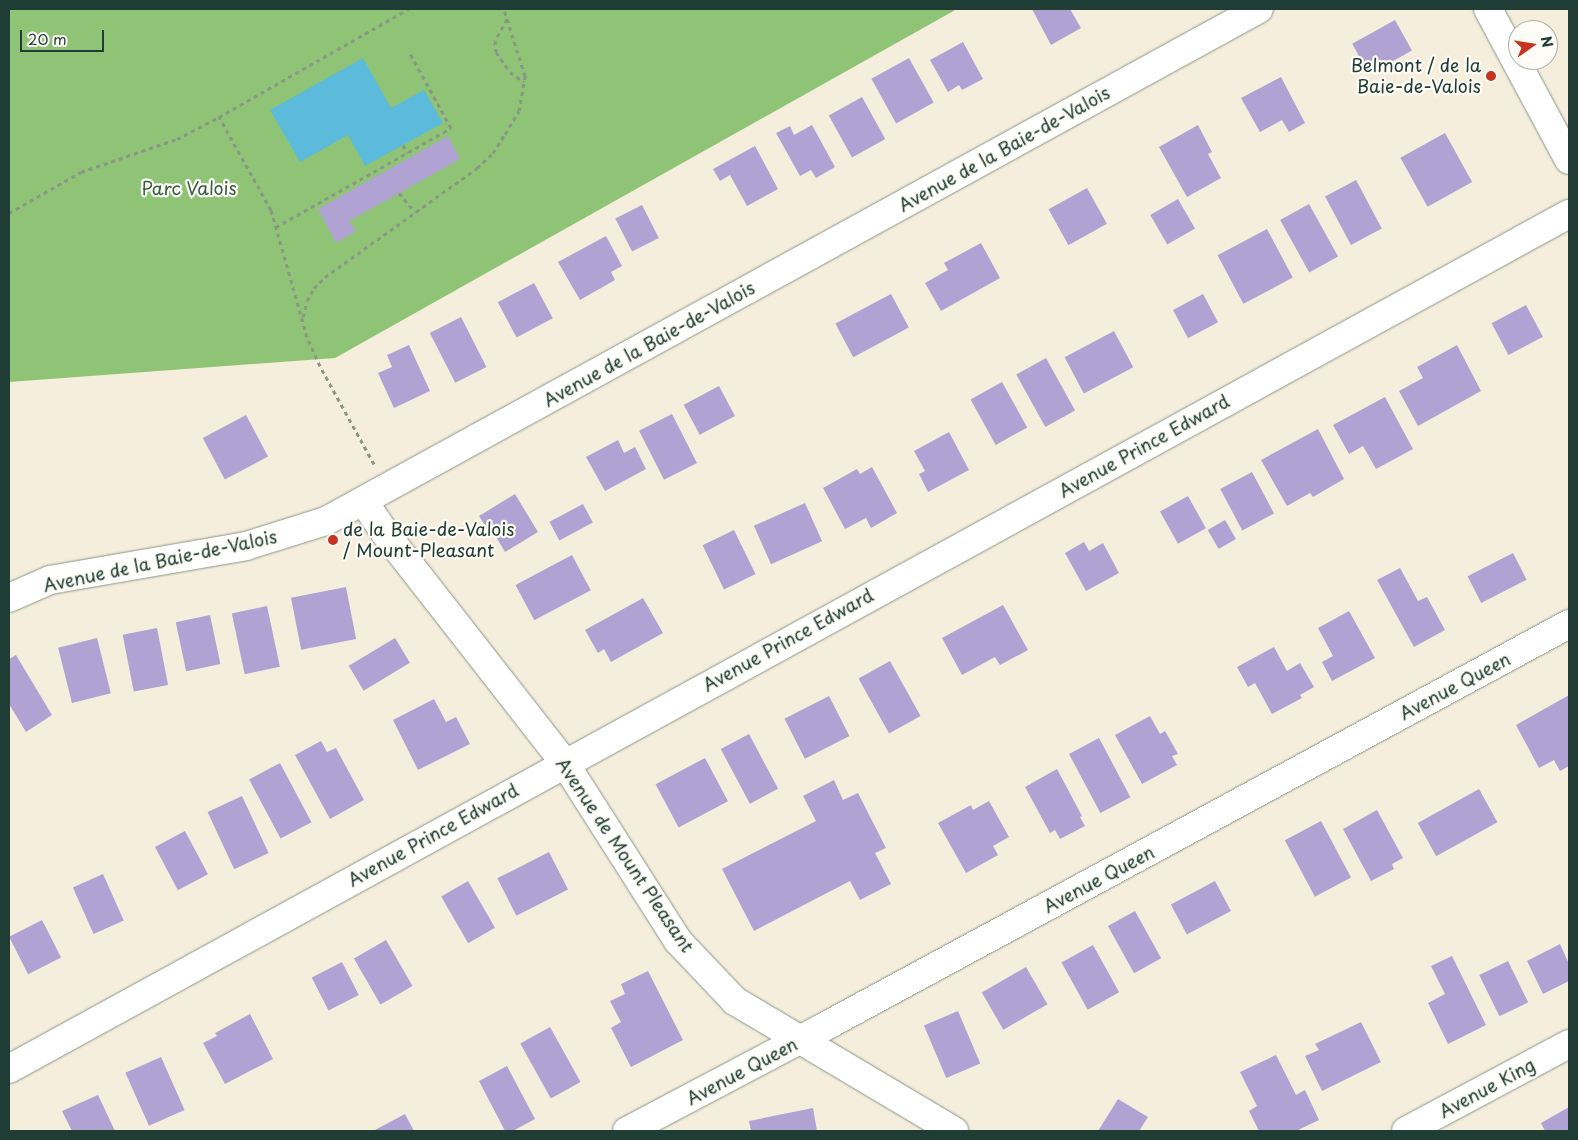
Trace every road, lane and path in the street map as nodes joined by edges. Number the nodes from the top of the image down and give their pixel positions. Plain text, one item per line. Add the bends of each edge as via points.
1 (408, 9) edge
2 (504, 9) edge
3 (1259, 9) edge
4 (1488, 9) edge
5 (507, 18) junction
6 (410, 53) dead end
7 (525, 82) junction
8 (219, 117) junction
9 (403, 145) dead end
10 (407, 153) junction
11 (1569, 160) edge
12 (399, 193) dead end
13 (330, 196) junction
14 (333, 200) dead end
15 (415, 212) junction
16 (9, 213) edge
17 (1569, 214) edge
18 (276, 227) junction
19 (302, 320) junction
20 (376, 467) dead end
21 (364, 502) junction
22 (9, 598) edge
23 (1569, 624) edge
24 (564, 762) junction
25 (800, 1040) junction
26 (1569, 1044) edge
27 (9, 1069) edge
28 (627, 1131) edge
29 (954, 1131) edge
30 (1406, 1131) edge

1 - 8 path
2 - 5 path
3 - 21 street, Avenue de la Baie-de-Valois
4 - 11 street
5 - 7 path via 526,76
5 - 7 path via 494,41 496,52 510,72
6 - 10 path via 451,128
7 - 15 path via 519,111 493,153
8 - 16 path via 177,139 81,172
8 - 18 path via 271,210
9 - 10 path
10 - 13 path
12 - 15 path
13 - 14 path
13 - 18 path
15 - 19 path via 325,277 307,301
17 - 24 street, Avenue Prince Edward
18 - 19 path
19 - 20 path via 320,366
21 - 22 street, Avenue de la Baie-de-Valois via 326,521 276,538 50,580
21 - 24 street, Avenue de Mount Pleasant
23 - 25 street, Avenue Queen
24 - 25 street, Avenue de Mount Pleasant via 678,942 735,1001
24 - 27 street, Avenue Prince Edward
25 - 28 street, Avenue Queen
25 - 29 street, Avenue de Mount Pleasant
26 - 30 street, Avenue King

